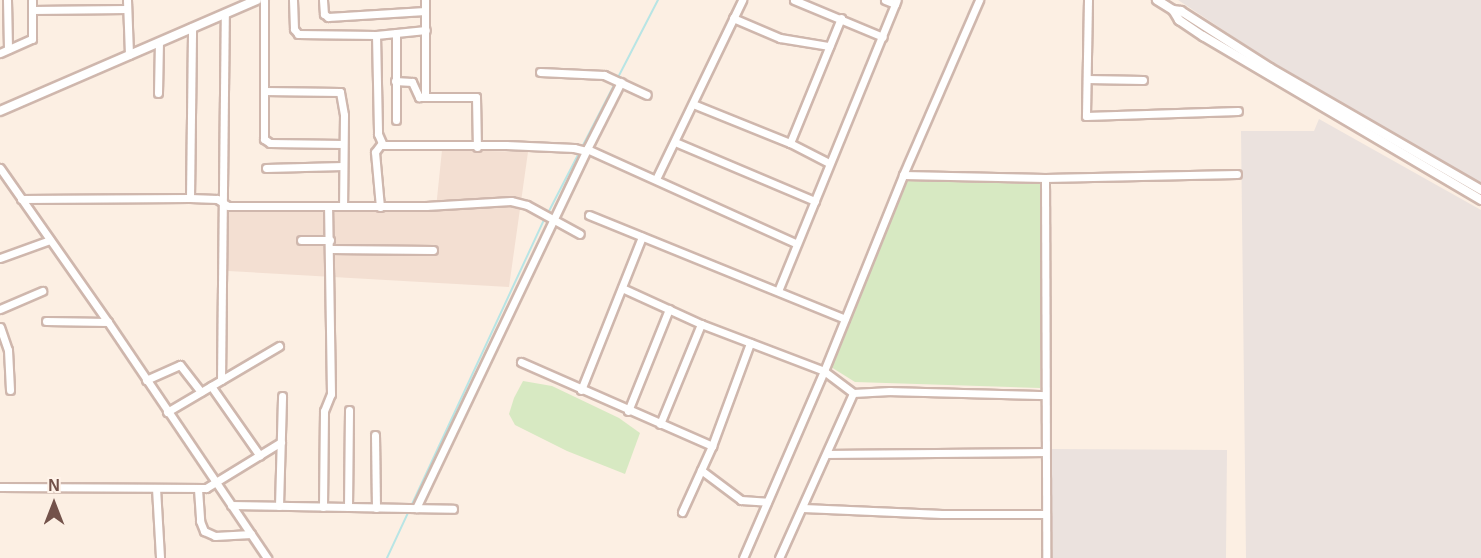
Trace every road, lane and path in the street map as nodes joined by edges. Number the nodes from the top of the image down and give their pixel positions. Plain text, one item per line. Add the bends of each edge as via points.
1 (7, 0) edge
2 (32, 0) edge
3 (127, 0) edge
4 (256, 0) edge
5 (264, 0) edge
6 (293, 0) edge
7 (323, 0) edge
8 (425, 0) edge
9 (742, 0) edge
10 (794, 0) edge
11 (885, 0) edge
12 (979, 0) edge
13 (1088, 0) edge
14 (1157, 0) edge
15 (896, 2) edge
16 (127, 9) junction
17 (32, 10) junction
18 (1173, 10) junction
19 (425, 11) junction
20 (225, 14) junction
21 (733, 18) junction
22 (841, 18) junction
23 (192, 27) junction
24 (426, 30) junction
25 (396, 33) junction
26 (376, 35) junction
27 (883, 37) junction
28 (159, 43) junction
29 (829, 46) junction
30 (8, 49) junction
31 (0, 53) edge
32 (129, 55) junction
33 (540, 72) dead end
34 (1087, 79) junction
35 (1143, 80) dead end
36 (395, 81) junction
37 (620, 82) junction
38 (264, 91) junction
39 (158, 93) dead end
40 (647, 95) dead end
41 (425, 96) junction
42 (693, 104) junction
43 (0, 111) edge
44 (1238, 111) dead end
45 (396, 120) dead end
46 (675, 142) junction
47 (790, 143) junction
48 (343, 144) junction
49 (381, 144) junction
50 (477, 147) junction
51 (583, 150) junction
52 (829, 163) junction
53 (343, 166) junction
54 (0, 168) edge
55 (266, 168) dead end
56 (1237, 174) dead end
57 (903, 175) junction
58 (1045, 178) junction
59 (656, 179) junction
60 (1481, 190) edge
61 (190, 198) junction
62 (21, 199) junction
63 (1481, 200) edge
64 (222, 201) junction
65 (815, 201) junction
66 (328, 206) junction
67 (343, 206) junction
68 (380, 207) junction
69 (589, 215) dead end
70 (551, 219) junction
71 (580, 234) dead end
72 (642, 237) junction
73 (50, 240) junction
74 (301, 240) dead end
75 (330, 240) junction
76 (797, 244) junction
77 (331, 249) junction
78 (433, 250) dead end
79 (0, 258) edge
80 (622, 288) junction
81 (42, 291) dead end
82 (778, 291) junction
83 (0, 309) edge
84 (669, 309) junction
85 (845, 319) junction
86 (46, 321) dead end
87 (108, 322) junction
88 (701, 324) junction
89 (0, 327) edge
90 (750, 343) junction
91 (279, 346) dead end
92 (521, 362) dead end
93 (824, 371) junction
94 (146, 380) junction
95 (221, 380) junction
96 (211, 386) junction
97 (10, 390) dead end
98 (581, 390) junction
99 (201, 392) junction
100 (853, 393) junction
101 (1045, 395) junction
102 (282, 396) dead end
103 (349, 410) dead end
104 (628, 411) junction
105 (167, 412) junction
106 (660, 424) junction
107 (375, 435) dead end
108 (281, 442) junction
109 (712, 446) junction
110 (1045, 452) junction
111 (827, 454) junction
112 (260, 456) junction
113 (701, 470) junction
114 (216, 484) junction
115 (0, 487) edge
116 (156, 488) junction
117 (198, 489) junction
118 (767, 502) junction
119 (231, 505) junction
120 (279, 506) junction
121 (323, 507) junction
122 (348, 507) junction
123 (376, 508) junction
124 (411, 508) junction
125 (803, 508) junction
126 (453, 509) dead end
127 (682, 512) dead end
128 (1046, 514) junction
129 (251, 534) junction
130 (160, 558) edge
131 (267, 558) edge
132 (743, 558) edge
133 (779, 558) edge
134 (1046, 558) edge

1 - 30 street
2 - 17 street
3 - 16 street
4 - 20 street
5 - 38 street
6 - 26 street via 297,34
7 - 19 street via 328,17
8 - 19 street
9 - 21 street
10 - 22 street
11 - 15 street
12 - 57 street
13 - 34 street
14 - 18 street
15 - 27 street
16 - 17 street
16 - 32 street
17 - 30 street via 31,40
18 - 60 street via 1181,11 1270,68
18 - 63 street via 1179,20 1203,36
19 - 24 street
20 - 23 street
20 - 64 street
21 - 29 street via 780,38
21 - 42 street
22 - 27 street
22 - 29 street
23 - 28 street
23 - 61 street
24 - 25 street
24 - 41 street
25 - 26 street
25 - 36 street
26 - 49 street
27 - 52 street
28 - 32 street
28 - 39 street
29 - 47 street
30 - 31 street
32 - 43 street
33 - 37 street via 594,74
34 - 35 street
34 - 44 street via 1086,116
36 - 41 street via 412,82 417,96
36 - 45 street
37 - 40 street
37 - 51 street
38 - 48 street via 265,141
38 - 48 street via 340,92
41 - 50 street via 476,97
42 - 46 street
42 - 47 street
46 - 59 street
46 - 65 street
47 - 52 street
48 - 53 street
49 - 50 street
49 - 68 street via 375,152
50 - 51 street
51 - 59 street
51 - 70 street
52 - 65 street
53 - 55 street
53 - 67 street
54 - 62 street
56 - 58 street
57 - 58 street
57 - 85 street
58 - 101 street
59 - 76 street
61 - 62 street
61 - 64 street
62 - 73 street
64 - 66 street via 228,206
64 - 95 street
65 - 76 street
66 - 67 street
66 - 75 street
67 - 68 street
68 - 70 street via 511,201
69 - 72 street
70 - 71 street
70 - 124 street
72 - 80 street
72 - 82 street
73 - 79 street
73 - 87 street
74 - 75 street
75 - 77 street
76 - 82 street
77 - 78 street
77 - 121 street via 331,394 324,411
80 - 84 street
80 - 98 street
81 - 83 street
82 - 85 street
84 - 88 street
84 - 104 street
85 - 93 street
86 - 87 street
87 - 94 street
88 - 90 street
88 - 106 street
89 - 97 street via 8,350
90 - 93 street
90 - 109 street
91 - 95 street
92 - 98 street
93 - 100 street
93 - 118 street
94 - 99 street via 180,365
94 - 105 street
95 - 96 street
96 - 99 street
96 - 112 street
98 - 104 street
99 - 105 street
100 - 101 street
100 - 111 street
101 - 110 street
102 - 108 street
103 - 122 street
104 - 106 street
105 - 114 street
106 - 109 street
107 - 123 street
108 - 112 street
108 - 120 street
109 - 113 street
110 - 111 street
110 - 128 street
111 - 125 street
112 - 114 street
113 - 118 street via 741,500
113 - 127 street
114 - 117 street
114 - 119 street
115 - 116 street
116 - 117 street
116 - 130 street
117 - 129 street via 204,531 215,536
118 - 132 street
119 - 120 street
119 - 129 street
120 - 121 street
121 - 122 street
122 - 123 street
123 - 124 street
124 - 126 street
125 - 128 street
125 - 133 street
128 - 134 street
129 - 131 street

